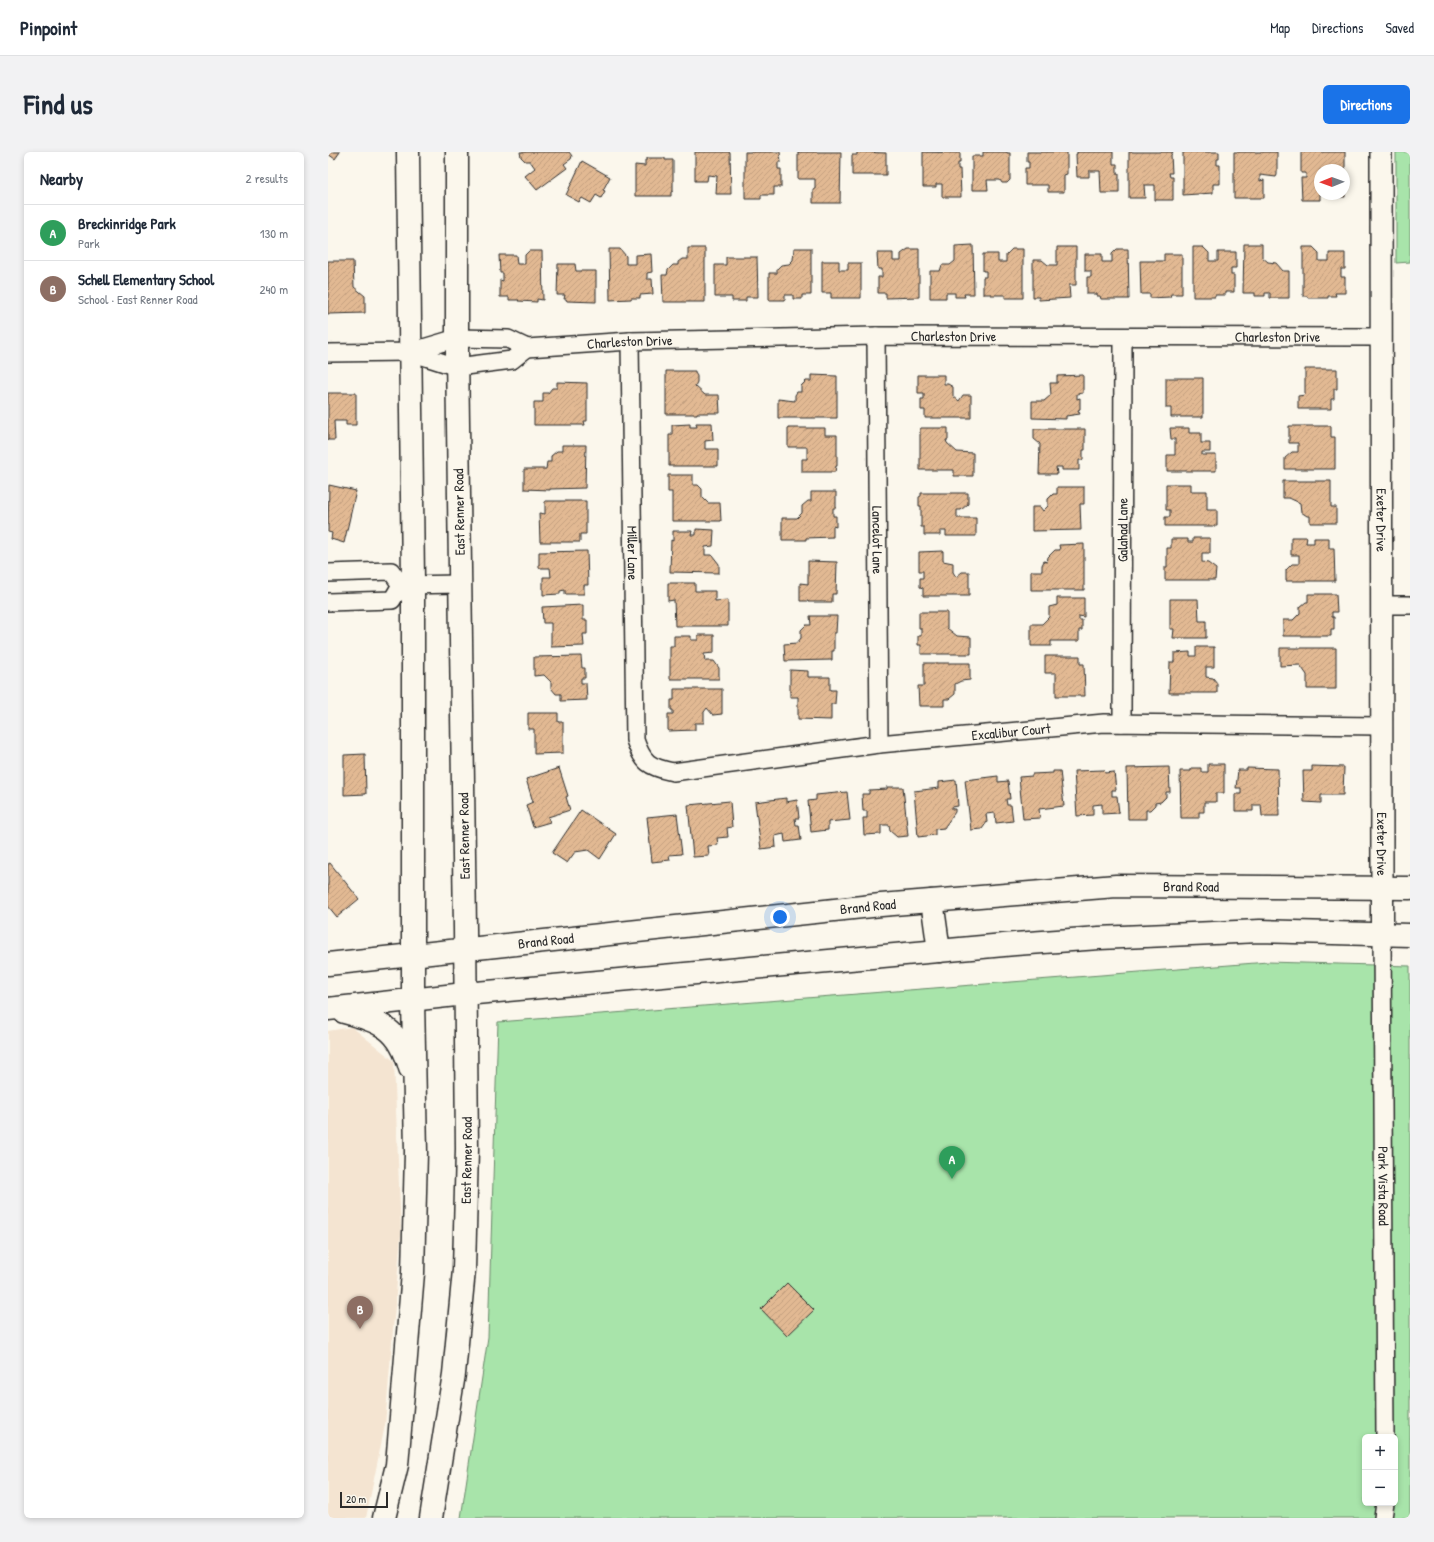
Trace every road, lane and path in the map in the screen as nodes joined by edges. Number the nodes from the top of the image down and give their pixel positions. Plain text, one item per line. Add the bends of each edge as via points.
1 (408, 152) edge
2 (457, 152) edge
3 (1381, 152) edge
4 (876, 336) junction
5 (1123, 337) junction
6 (1381, 337) junction
7 (457, 338) junction
8 (630, 341) junction
9 (527, 348) junction
10 (410, 352) junction
11 (328, 353) edge
12 (457, 367) junction
13 (328, 573) edge
14 (460, 584) junction
15 (407, 585) junction
16 (328, 602) edge
17 (1410, 605) edge
18 (1381, 606) junction
19 (1122, 723) junction
20 (1381, 726) junction
21 (879, 744) junction
22 (646, 762) joint
23 (1410, 888) edge
24 (1382, 889) junction
25 (932, 900) junction
26 (1382, 935) junction
27 (1410, 935) edge
28 (466, 950) junction
29 (939, 951) junction
30 (413, 956) junction
31 (328, 964) edge
32 (466, 994) junction
33 (413, 1000) junction
34 (330, 1009) edge
35 (414, 1086) junction
36 (1385, 1434) edge
37 (1385, 1506) edge
38 (384, 1518) edge
39 (431, 1518) edge
40 (1383, 1518) edge

1 - 10 main road
2 - 7 main road, East Renner Road
3 - 6 street, Exeter Drive
4 - 5 street, Charleston Drive
4 - 8 street, Charleston Drive
4 - 21 street, Lancelot Lane
5 - 6 street, Charleston Drive
5 - 19 street, Galahad Lane
6 - 18 street, Exeter Drive
7 - 9 street, Charleston Drive via 508,339
7 - 10 street, Charleston Drive
7 - 12 main road, East Renner Road
8 - 9 street, Charleston Drive
8 - 22 street, Miller Lane via 636,740
9 - 12 street, Charleston Drive via 512,360
10 - 11 street, Charleston Drive
10 - 12 street, Charleston Drive
10 - 15 main road
12 - 14 main road, East Renner Road
13 - 15 street via 391,571
14 - 15 street
14 - 28 main road, East Renner Road
15 - 16 street via 392,600
15 - 30 main road
17 - 18 street
18 - 20 street, Exeter Drive
19 - 20 street, Excalibur Court
19 - 21 street, Excalibur Court
20 - 24 street, Exeter Drive
21 - 22 street, Excalibur Court via 673,772 657,769
23 - 24 main road, Brand Road
24 - 25 main road, Brand Road via 1116,886
24 - 26 main road
25 - 28 main road, Brand Road
25 - 29 main road
26 - 27 main road
26 - 29 main road via 1260,931 1099,938
26 - 36 street, Park Vista Road
28 - 30 main road, Brand Road
28 - 32 main road, East Renner Road
29 - 32 main road
30 - 31 main road, Brand Road
30 - 33 main road
32 - 33 main road
32 - 39 main road, East Renner Road via 467,1150 464,1270 454,1374
33 - 34 main road
33 - 35 main road
34 - 35 main road via 371,1020 389,1029 406,1054
35 - 38 main road via 416,1152 413,1273 396,1465
37 - 40 street

